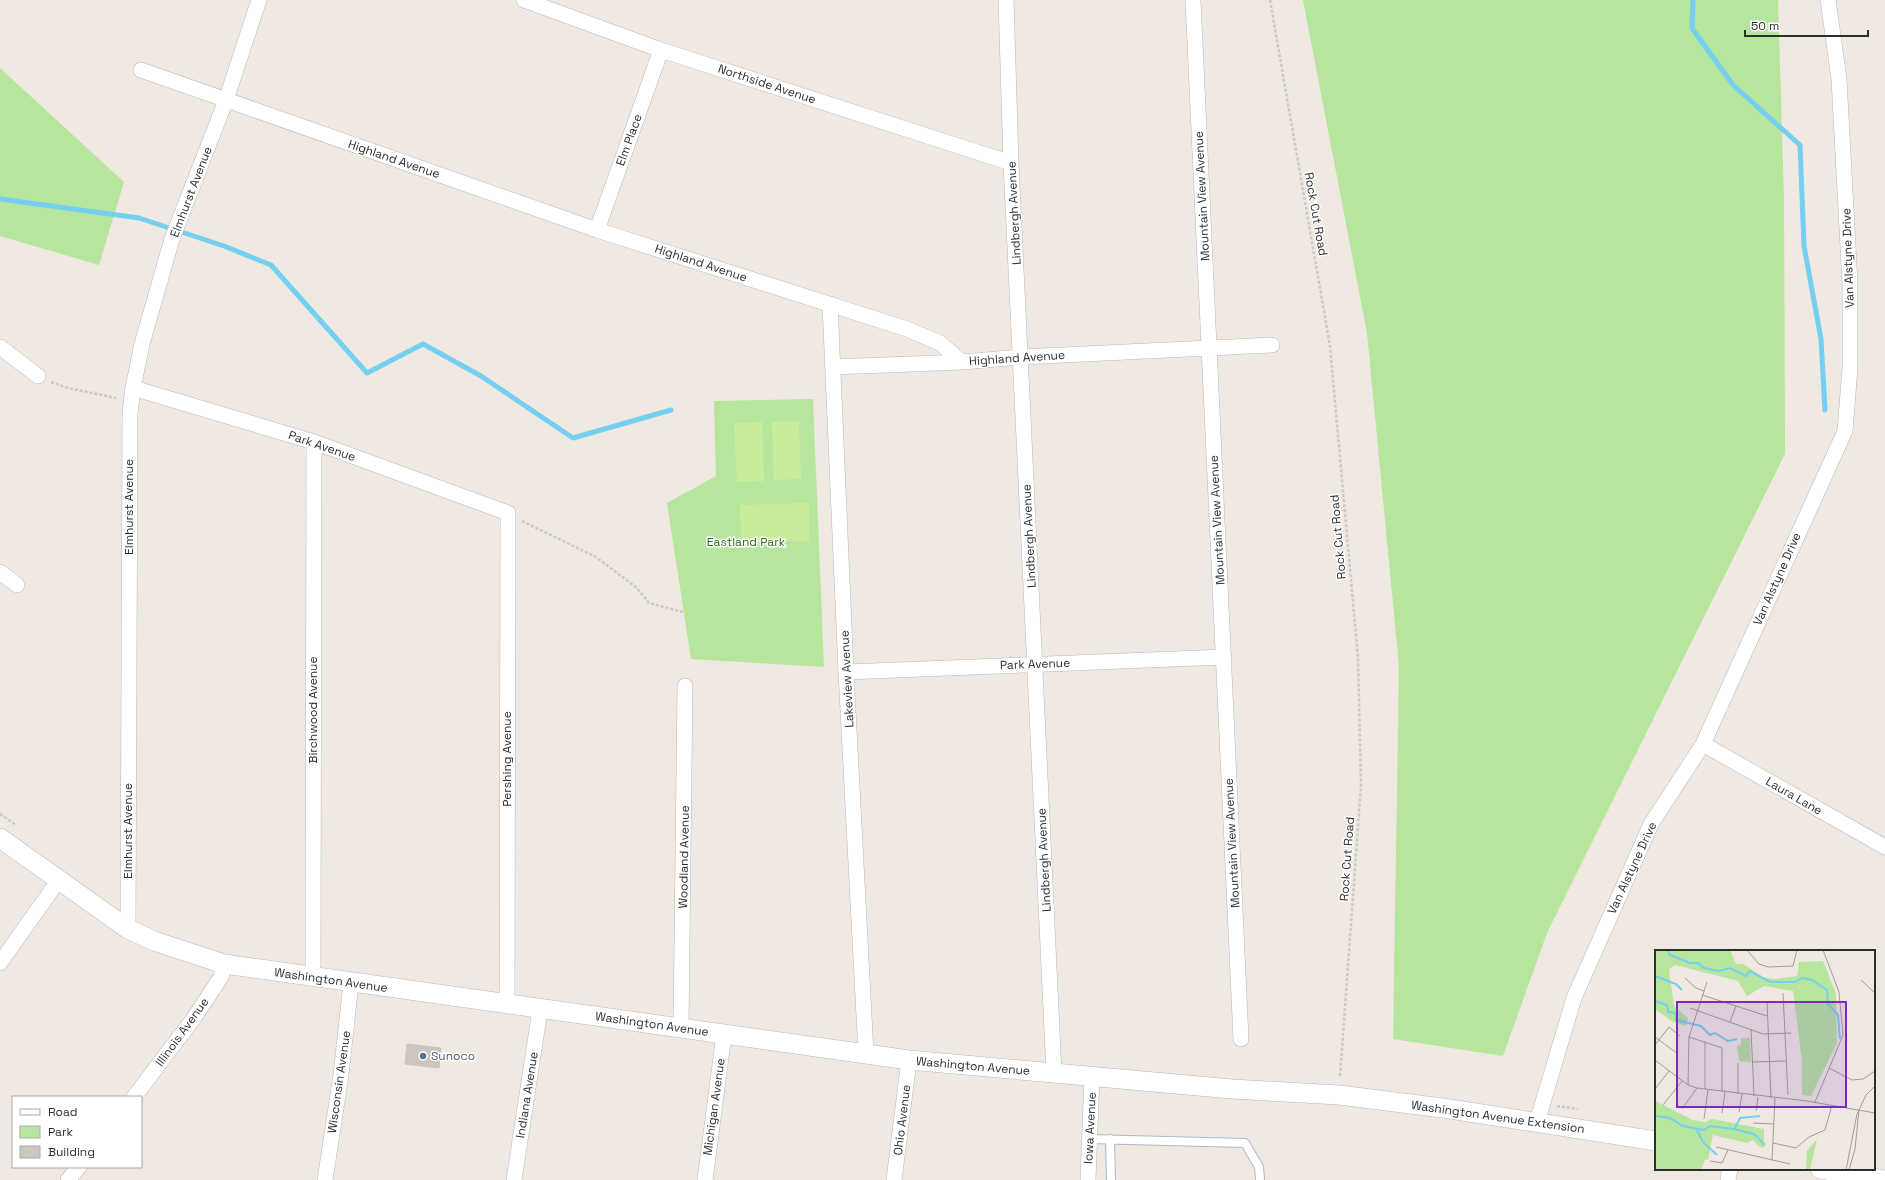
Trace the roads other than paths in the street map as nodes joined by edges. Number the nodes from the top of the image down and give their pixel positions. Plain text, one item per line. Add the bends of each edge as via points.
1 (259, 0) edge
2 (524, 0) edge
3 (1006, 0) edge
4 (1194, 0) edge
5 (1828, 0) edge
6 (661, 50) junction
7 (141, 70) dead end
8 (226, 100) junction
9 (1011, 163) junction
10 (597, 230) junction
11 (830, 304) junction
12 (1272, 345) dead end
13 (0, 347) edge
14 (1209, 349) junction
15 (1021, 357) junction
16 (962, 362) junction
17 (833, 368) junction
18 (38, 376) road end
19 (132, 394) junction
20 (314, 442) junction
21 (508, 513) joint
22 (0, 572) edge
23 (17, 585) dead end
24 (1224, 657) junction
25 (1035, 664) junction
26 (846, 672) junction
27 (686, 686) dead end
28 (1703, 744) junction
29 (0, 838) edge
30 (1885, 848) edge
31 (58, 881) junction
32 (128, 929) junction
33 (0, 964) edge
34 (224, 964) junction
35 (313, 978) junction
36 (351, 983) junction
37 (507, 1004) junction
38 (540, 1010) junction
39 (681, 1028) junction
40 (724, 1034) junction
41 (1241, 1039) dead end
42 (866, 1054) junction
43 (909, 1060) junction
44 (1054, 1073) junction
45 (1092, 1076) junction
46 (1340, 1086) joint
47 (135, 1096) edge
48 (1537, 1122) junction
49 (1089, 1139) junction
50 (1110, 1139) junction
51 (1655, 1141) edge
52 (78, 1168) edge
53 (1730, 1170) edge
54 (1826, 1170) edge
55 (68, 1180) edge
56 (325, 1180) edge
57 (514, 1180) edge
58 (704, 1180) edge
59 (894, 1180) edge
60 (1088, 1180) edge
61 (1111, 1180) edge
62 (1260, 1180) edge
63 (1728, 1180) edge
64 (1884, 1180) edge

1 - 8 street, Elmhurst Avenue
2 - 6 street, Northside Avenue
3 - 9 street, Lindbergh Avenue
4 - 14 street, Mountain View Avenue
5 - 28 street, Van Alstyne Drive via 1839,79 1850,284 1850,368 1845,430
6 - 9 street, Northside Avenue
6 - 10 street, Elm Place
7 - 8 street, Highland Avenue
8 - 10 street, Highland Avenue
8 - 19 street, Elmhurst Avenue via 172,239 142,344
9 - 15 street, Lindbergh Avenue
10 - 11 street, Highland Avenue
11 - 16 street, Highland Avenue via 907,329 940,343
11 - 17 street, Lakeview Avenue
12 - 14 street, Highland Avenue
13 - 18 street
14 - 15 street, Highland Avenue
14 - 24 street, Mountain View Avenue
15 - 16 street, Highland Avenue
15 - 25 street, Lindbergh Avenue
16 - 17 street
17 - 26 street, Lakeview Avenue
19 - 20 street, Park Avenue
19 - 32 street, Elmhurst Avenue
20 - 21 street, Park Avenue
20 - 35 street, Birchwood Avenue
21 - 37 street, Pershing Avenue
22 - 23 street
24 - 25 street, Park Avenue
24 - 41 street, Mountain View Avenue
25 - 26 street, Park Avenue
25 - 44 street, Lindbergh Avenue
26 - 42 street, Lakeview Avenue
27 - 39 street, Woodland Avenue
28 - 30 street, Laura Lane
28 - 48 street, Van Alstyne Drive via 1651,824 1574,998
29 - 31 street, Washington Avenue
31 - 32 street, Washington Avenue
31 - 33 street
32 - 34 street, Washington Avenue via 154,941
34 - 35 street, Washington Avenue
34 - 47 street, Illinois Avenue via 221,977 194,1018
35 - 36 street, Washington Avenue
36 - 37 street, Washington Avenue
36 - 56 street, Wisconsin Avenue via 341,1075
37 - 38 street, Washington Avenue
38 - 39 street, Washington Avenue
38 - 57 street, Indiana Avenue
39 - 40 street, Washington Avenue
40 - 42 street, Washington Avenue
40 - 58 street, Michigan Avenue
42 - 43 street, Washington Avenue
43 - 44 street, Washington Avenue
43 - 59 street, Ohio Avenue
44 - 45 street, Washington Avenue
45 - 46 street, Washington Avenue via 1232,1089
45 - 49 street, Iowa Avenue
46 - 48 street, Washington Avenue Extension
48 - 51 street, Washington Avenue Extension
49 - 50 lane
49 - 60 street, Iowa Avenue
50 - 61 lane
50 - 62 lane via 1245,1143 1259,1167
52 - 55 street
53 - 63 street
54 - 64 street

